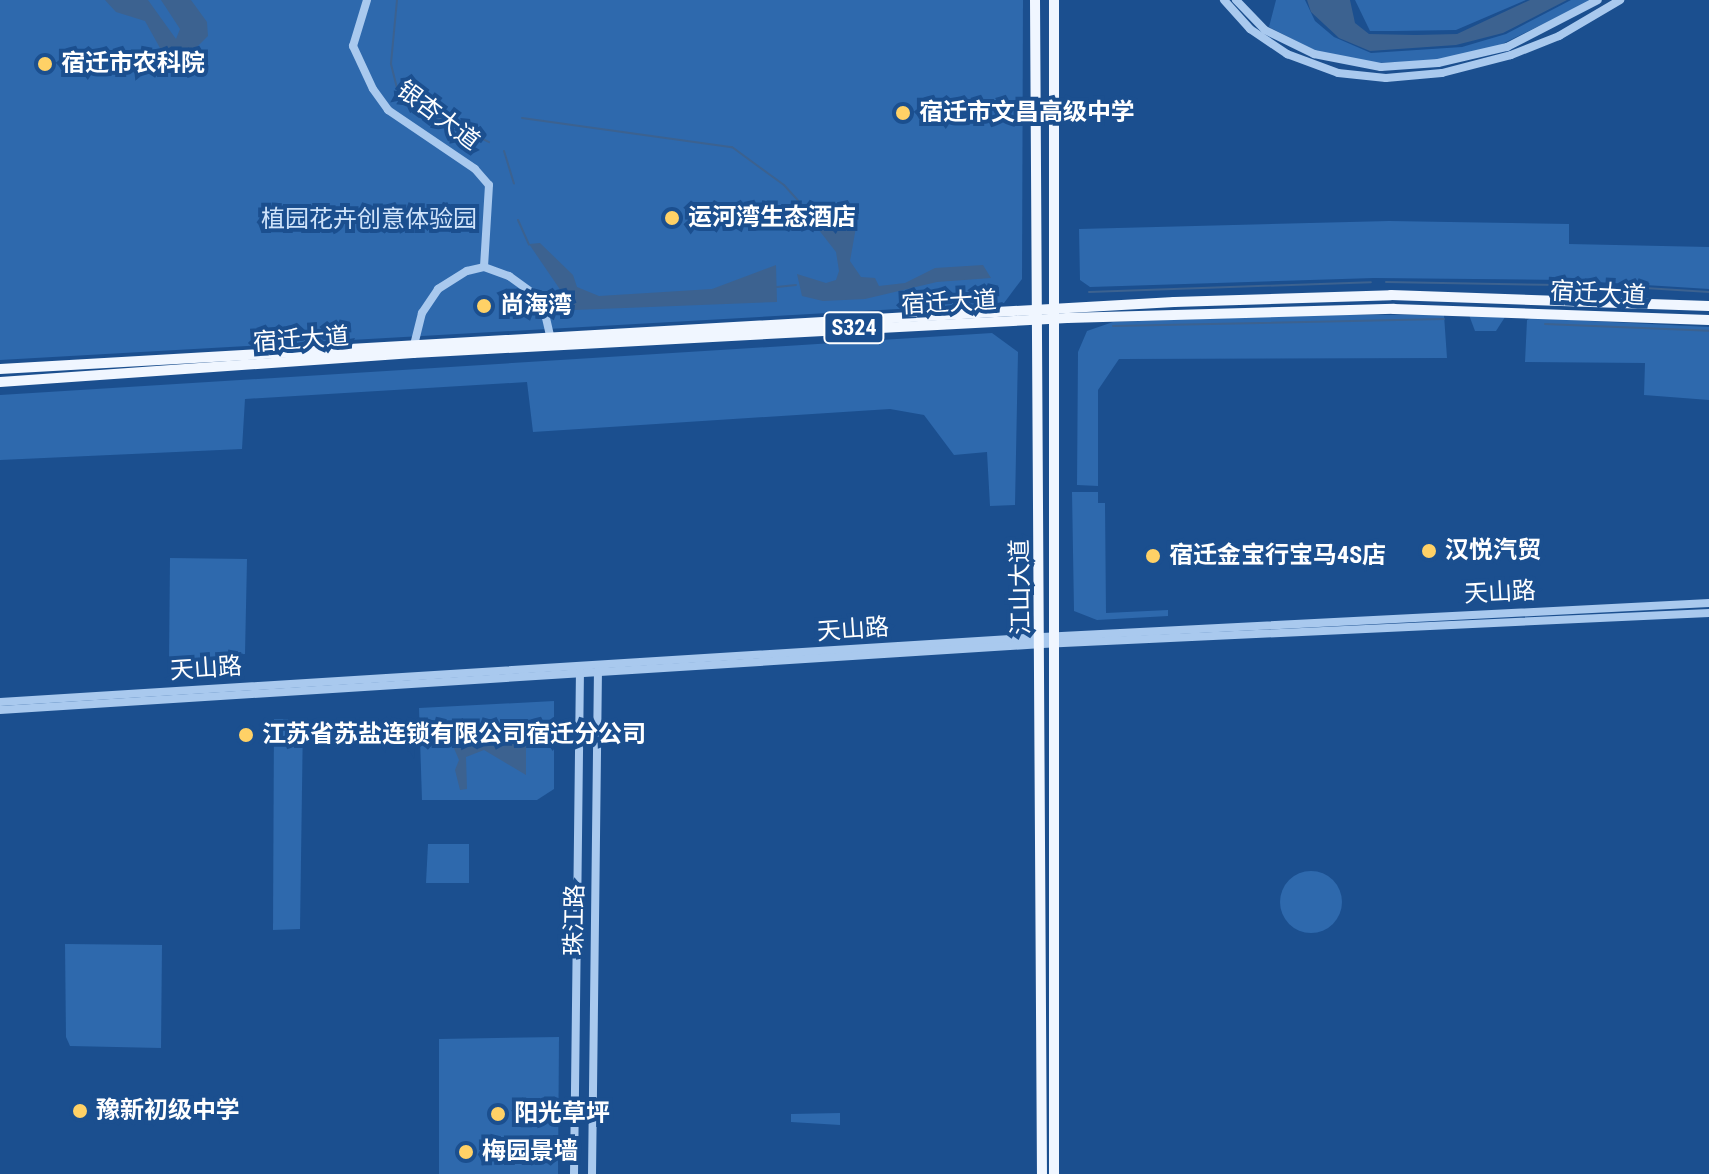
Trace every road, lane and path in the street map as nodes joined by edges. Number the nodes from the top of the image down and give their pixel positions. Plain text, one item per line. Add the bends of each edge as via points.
1 (367, 0) edge
2 (1035, 0) edge
3 (1054, 0) edge
4 (1224, 0) edge
5 (1236, 0) edge
6 (1598, 0) edge
7 (1620, 0) edge
8 (484, 267) junction
9 (1709, 306) edge
10 (1051, 313) junction
11 (1036, 314) junction
12 (1709, 320) edge
13 (551, 341) junction
14 (413, 349) junction
15 (0, 369) edge
16 (0, 382) edge
17 (1709, 603) edge
18 (1709, 613) edge
19 (1056, 640) junction
20 (1042, 641) junction
21 (598, 670) junction
22 (580, 671) junction
23 (0, 702) edge
24 (0, 710) edge
25 (574, 1174) edge
26 (592, 1174) edge
27 (1042, 1174) edge
28 (1054, 1174) edge

1 - 8 street, 银杏大道 via 353,46 373,89 388,110 475,169 489,185
2 - 11 main road, 江山大道
3 - 10 main road, 江山大道
4 - 7 street via 1250,29 1287,54 1338,73 1386,78 1442,73 1511,55 1559,36
5 - 6 street via 1265,30 1314,54 1353,65 1395,67 1507,47
8 - 13 street via 509,276 535,295
8 - 14 street via 438,289 422,313
9 - 10 main road, 宿迁大道 / S324 via 1391,295
10 - 11 main road, 宿迁大道 / S324
10 - 12 main road, 宿迁大道 / S324 via 1394,309
10 - 19 main road, 江山大道
11 - 13 main road, 宿迁大道 / S324
11 - 20 main road, 江山大道
13 - 14 main road, 宿迁大道 / S324
14 - 15 main road, 宿迁大道 / S324
14 - 16 main road, 宿迁大道 / S324
17 - 19 street, 天山路
18 - 19 street, 天山路
19 - 20 street, 天山路
19 - 28 main road, 江山大道
20 - 21 street, 天山路
20 - 27 main road, 江山大道
21 - 22 street, 天山路
21 - 26 street, 珠江路
22 - 23 street, 天山路
22 - 24 street, 天山路
22 - 25 street, 珠江路

